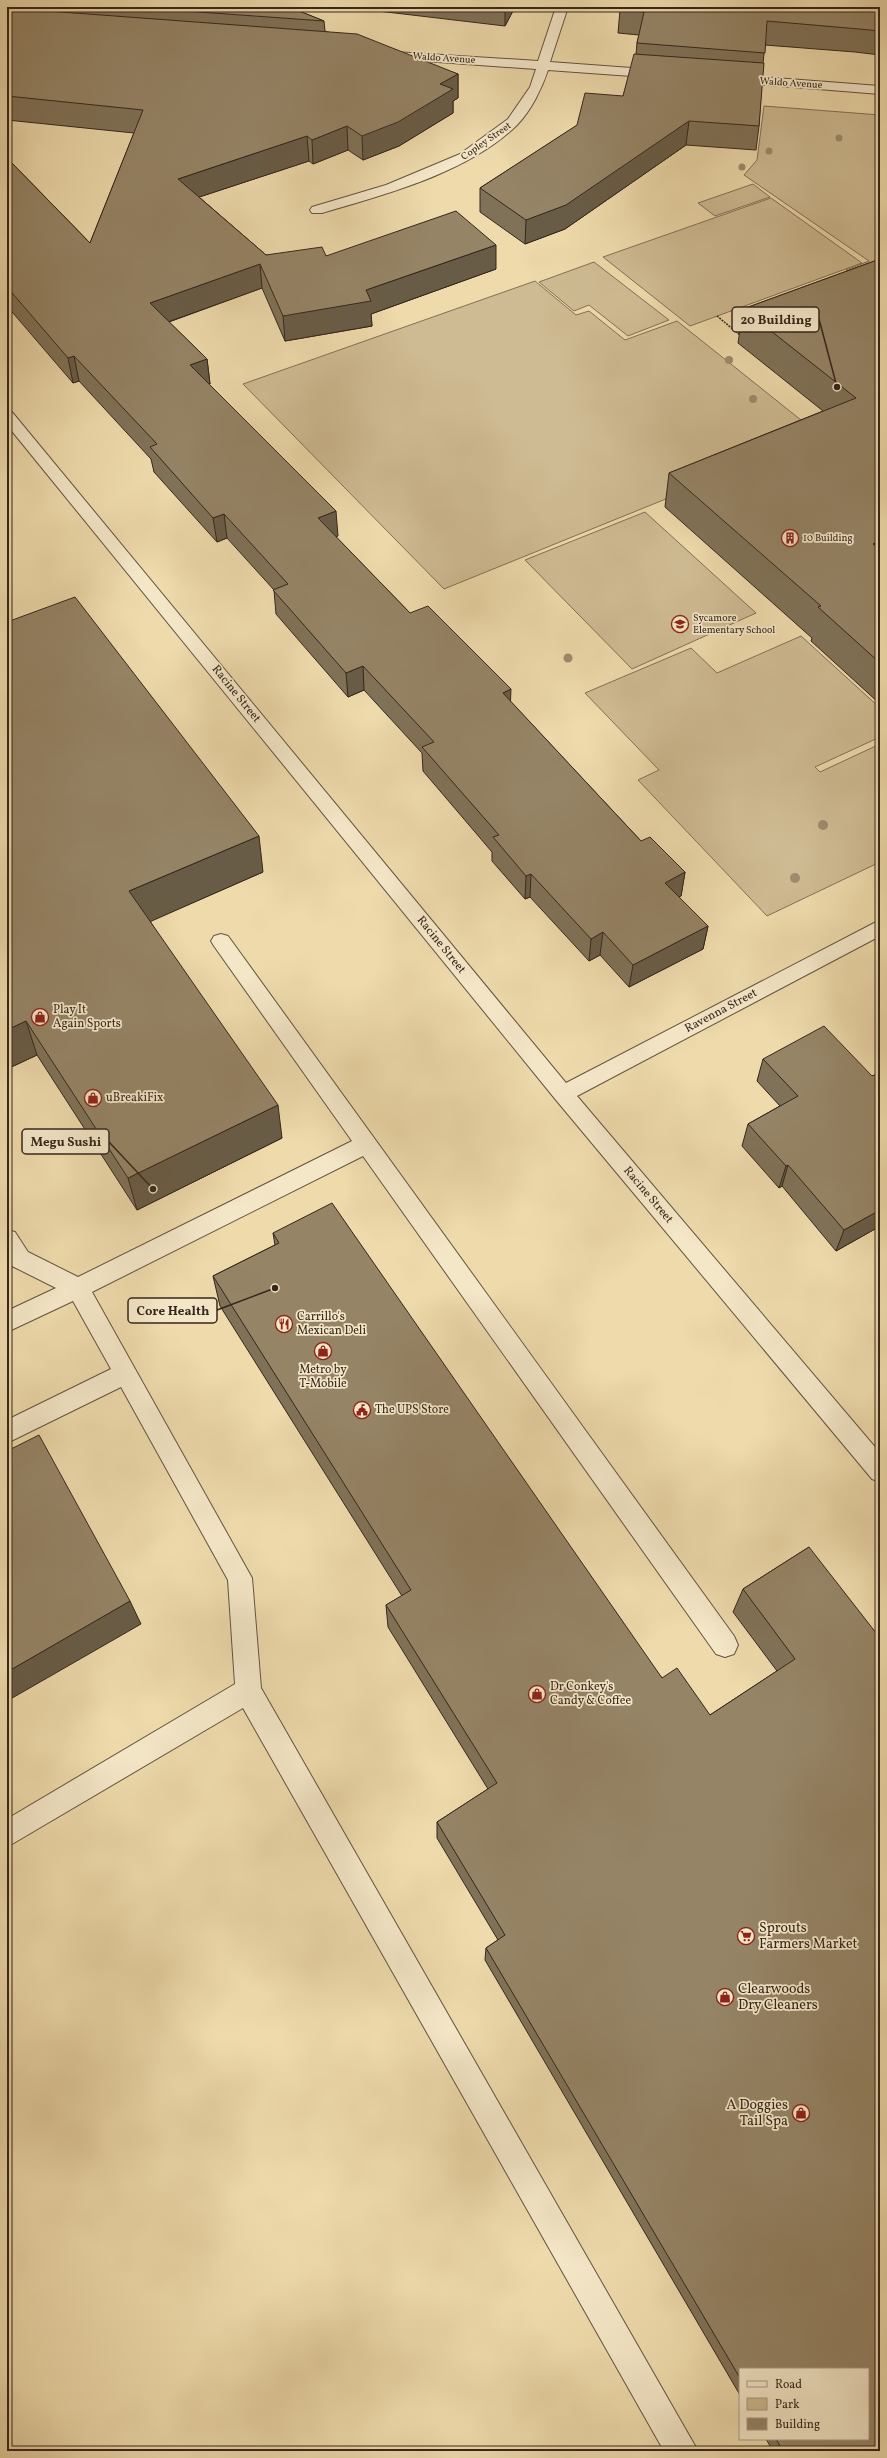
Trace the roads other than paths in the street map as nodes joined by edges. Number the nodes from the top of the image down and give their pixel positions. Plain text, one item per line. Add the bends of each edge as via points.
1 (562, 7) edge
2 (369, 53) edge
3 (545, 65) junction
4 (673, 75) edge
5 (721, 78) edge
6 (880, 90) edge
7 (317, 210) dead end
8 (7, 415) edge
9 (880, 927) edge
10 (221, 941) dead end
11 (563, 1094) junction
12 (366, 1144) junction
13 (7, 1239) edge
14 (78, 1288) junction
15 (7, 1322) edge
16 (126, 1373) junction
17 (7, 1432) edge
18 (880, 1471) edge
19 (725, 1645) dead end
20 (248, 1691) junction
21 (7, 1834) edge
22 (682, 2451) edge

1 - 3 street, Copley Street
2 - 3 street, Waldo Avenue
3 - 4 street, Waldo Avenue
3 - 7 street, Copley Street via 536,87 513,122 465,157 391,188
5 - 6 street, Waldo Avenue
8 - 11 street, Racine Street
9 - 11 street, Ravenna Street
10 - 12 street
11 - 18 street, Racine Street
12 - 14 street
12 - 19 street
13 - 14 street via 20,1259
14 - 15 street
14 - 16 street
16 - 17 street
16 - 20 street via 240,1578
20 - 21 street
20 - 22 street

